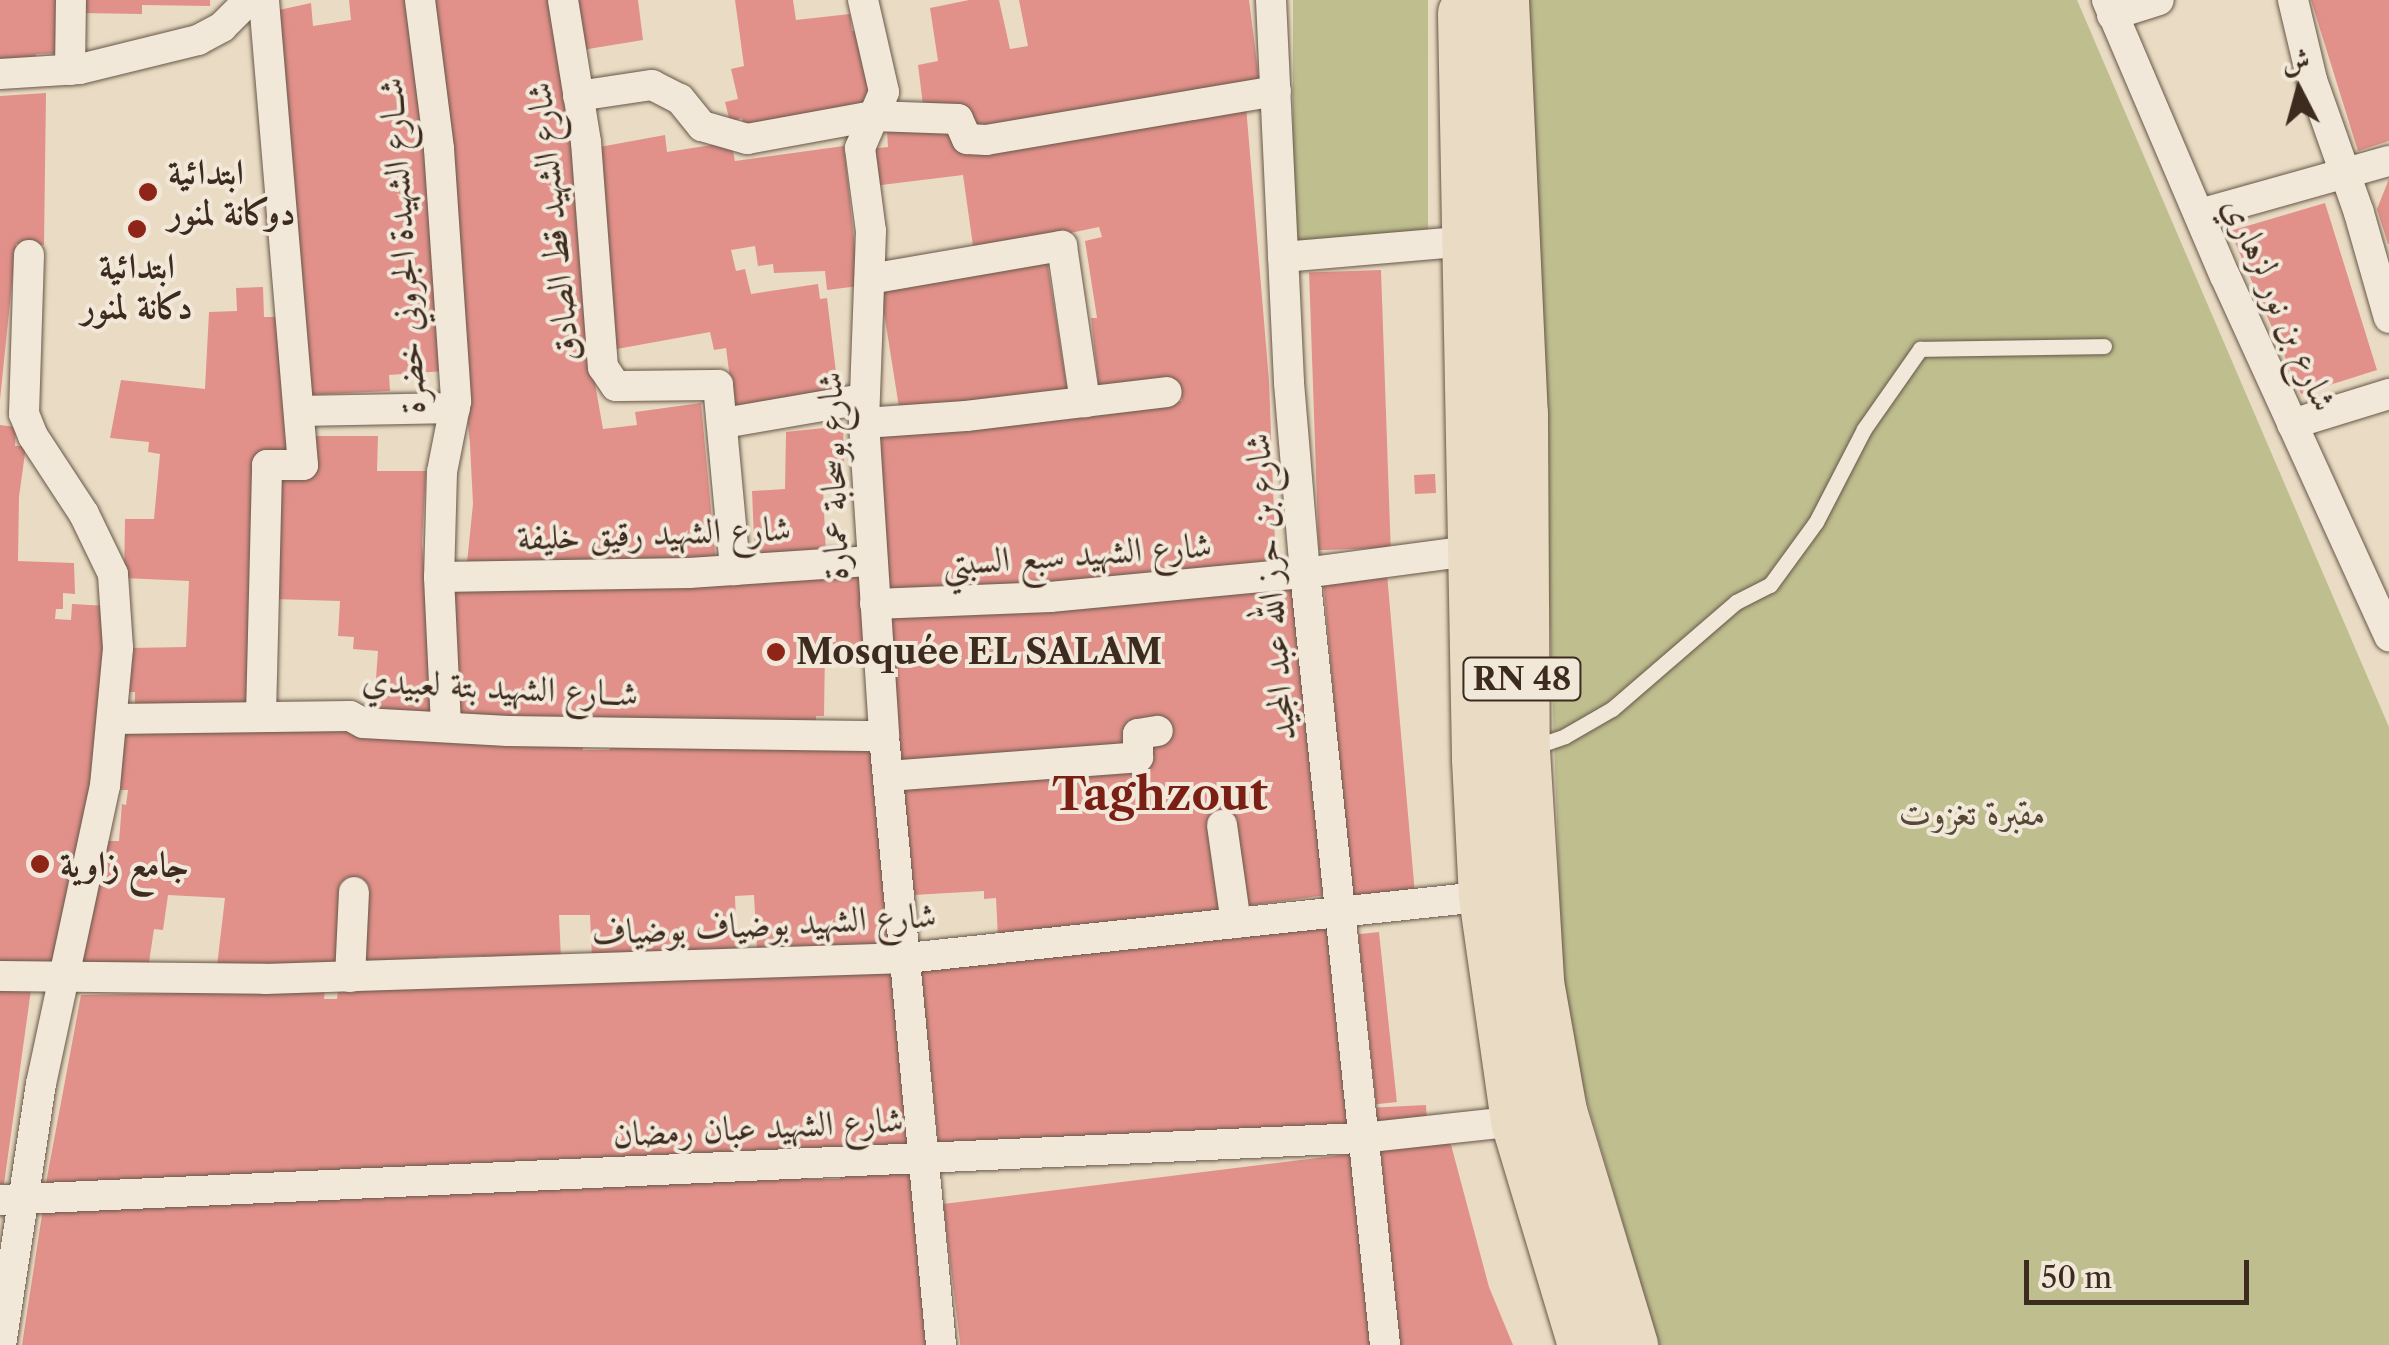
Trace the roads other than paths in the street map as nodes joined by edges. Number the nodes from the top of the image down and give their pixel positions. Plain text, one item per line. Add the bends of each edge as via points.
1 (71, 0) edge
2 (248, 0) edge
3 (264, 0) edge
4 (420, 0) edge
5 (562, 0) edge
6 (1270, 0) edge
7 (1465, 0) edge
8 (1501, 0) edge
9 (2160, 0) edge
10 (2293, 0) edge
11 (868, 1) edge
12 (2110, 8) edge
13 (218, 20) edge
14 (70, 70) junction
15 (0, 74) edge
16 (1276, 91) junction
17 (578, 96) junction
18 (873, 116) junction
19 (2389, 161) edge
20 (2345, 174) junction
21 (2200, 214) junction
22 (1470, 241) junction
23 (29, 256) dead end
24 (1283, 257) junction
25 (870, 279) junction
26 (2389, 318) edge
27 (2104, 346) dead end
28 (1167, 392) dead end
29 (2389, 394) edge
30 (1084, 402) junction
31 (454, 408) junction
32 (864, 411) junction
33 (301, 412) junction
34 (724, 422) junction
35 (2292, 424) junction
36 (1500, 548) junction
37 (872, 561) junction
38 (736, 570) junction
39 (1305, 573) junction
40 (439, 578) junction
41 (875, 604) junction
42 (2386, 618) edge
43 (261, 716) junction
44 (113, 719) junction
45 (446, 727) junction
46 (1158, 730) dead end
47 (884, 736) junction
48 (1522, 750) junction
49 (888, 776) junction
50 (1222, 825) dead end
51 (354, 892) dead end
52 (1507, 895) junction
53 (1339, 912) junction
54 (1236, 924) junction
55 (907, 958) junction
56 (0, 976) edge
57 (350, 977) junction
58 (65, 980) junction
59 (1518, 1122) junction
60 (1362, 1138) junction
61 (925, 1157) junction
62 (12, 1200) edge
63 (1, 1345) edge
64 (941, 1345) edge
65 (1385, 1345) edge
66 (1585, 1345) edge
67 (1630, 1345) edge

1 - 14 street
2 - 13 street
3 - 33 street
4 - 31 street, شــارع الشهيدة الجروني خضرة via 439,149
5 - 17 street, شارع الشهيد قط الصادق
6 - 16 street, شارع بن حرز الله عبد المجيد
7 - 22 highway, RN 48
8 - 36 highway, RN 48
9 - 12 street
10 - 20 street
11 - 18 street, شارع بوسحابة عمارة via 884,92
12 - 21 street, شارع بن نور لزهاري
13 - 14 street
14 - 15 street
16 - 18 street via 986,140 967,139 958,119
16 - 24 street, شارع بن حرز الله عبد المجيد
17 - 18 street via 652,85 680,99 702,126 747,139
17 - 34 street, شارع الشهيد قط الصادق via 603,367 616,386 718,385
18 - 25 street, شارع بوسحابة عمارة via 860,148 870,211
19 - 20 street
20 - 21 street
20 - 26 street
21 - 35 street, شارع بن نور لزهاري
22 - 24 street
22 - 36 highway, RN 48
23 - 44 street via 24,414 112,574 118,648
24 - 39 street, شارع بن حرز الله عبد المجيد
25 - 30 street via 1062,246
25 - 32 street, شارع بوسحابة عمارة
27 - 48 lane via 1920,349 1864,429 1816,522 1770,585 1736,602 1612,710
28 - 30 street
29 - 35 street
30 - 32 street
31 - 33 street
31 - 40 street, شــارع الشهيدة الجروني خضرة via 442,472
32 - 34 street
32 - 37 street, شارع بوسحابة عمارة
33 - 43 street via 303,465 267,465
34 - 38 street, شارع الشهيد قط الصادق
35 - 42 street, شارع بن نور لزهاري
36 - 39 street, شارع الشهيد سبع السبتي
36 - 48 highway, RN 48
36 - 52 highway, RN 48
37 - 38 street, شارع الشهيد رقيق خليفة
37 - 41 street, شارع بوسحابة عمارة
38 - 40 street, شارع الشهيد رقيق خليفة
39 - 41 street, شارع الشهيد سبع السبتي via 1050,597
39 - 53 street, شارع بن حرز الله عبد المجيد
40 - 45 street, شــارع الشهيدة الجروني خضرة
41 - 47 street, شارع بوسحابة عمارة
43 - 44 street, شــارع الشهيد بتة لعبيدي
43 - 45 street, شــارع الشهيد بتة لعبيدي via 350,716 363,723
44 - 58 street via 106,786
45 - 47 street, شــارع الشهيد بتة لعبيدي
46 - 49 street via 1138,734 1138,757
47 - 49 street, شارع بوسحابة عمارة
48 - 52 highway, RN 48
49 - 55 street, شارع بوسحابة عمارة
50 - 54 street
51 - 57 street
52 - 53 street, شارع الشهيد بوضياف بوضياف
52 - 59 highway, RN 48
52 - 67 highway, RN 48 via 1536,982 1559,1111
53 - 54 street, شارع الشهيد بوضياف بوضياف
53 - 60 street, شارع بن حرز الله عبد المجيد
54 - 55 street, شارع الشهيد بوضياف بوضياف
55 - 57 street, شارع الشهيد بوضياف بوضياف
55 - 61 street, شارع بوسحابة عمارة
56 - 58 street, شارع الشهيد بوضياف بوضياف
57 - 58 street, شارع الشهيد بوضياف بوضياف
58 - 62 street
59 - 60 street, شارع الشهيد عبان رمضان
59 - 66 highway, RN 48
60 - 61 street, شارع الشهيد عبان رمضان
60 - 65 street, شارع بن حرز الله عبد المجيد
61 - 62 street, شارع الشهيد عبان رمضان
61 - 64 street, شارع بوسحابة عمارة
62 - 63 street

